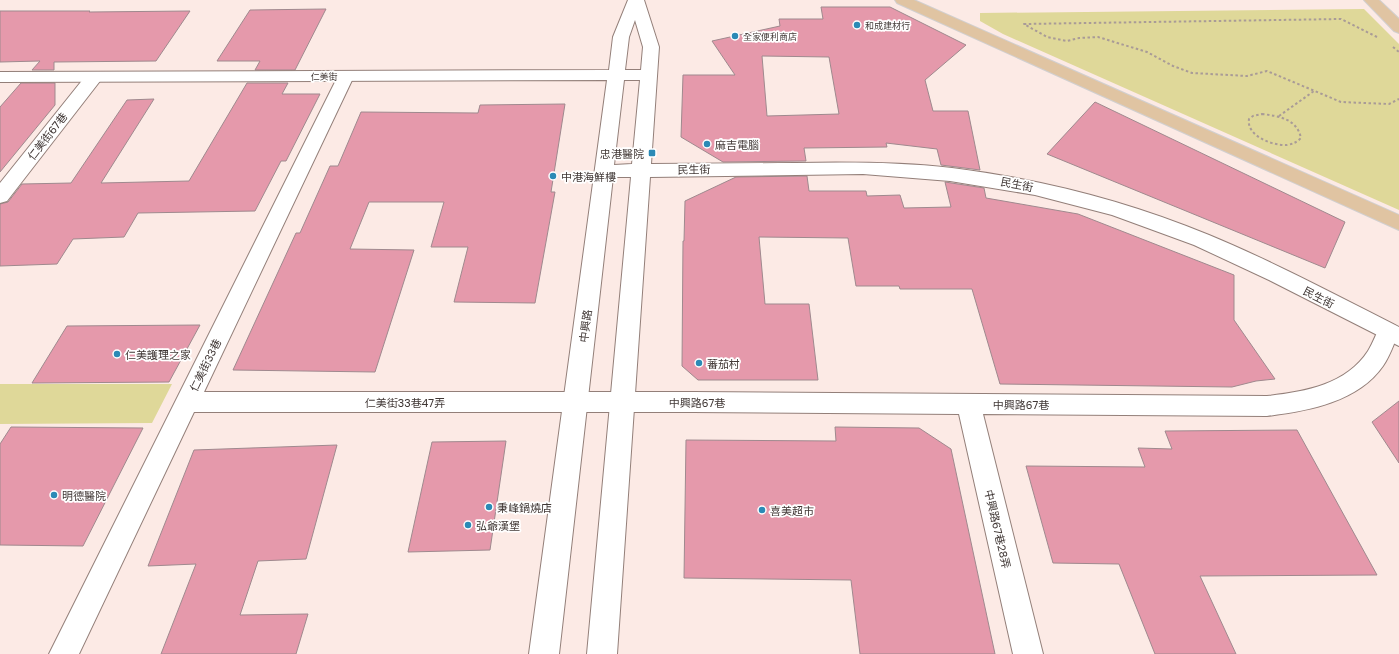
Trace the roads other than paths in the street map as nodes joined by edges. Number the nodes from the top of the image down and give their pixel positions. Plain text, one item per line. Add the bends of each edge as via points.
1 (636, 0) edge
2 (902, 0) edge
3 (1372, 0) edge
4 (1399, 28) edge
5 (616, 75) junction
6 (648, 75) junction
7 (346, 76) junction
8 (0, 77) edge
9 (94, 77) junction
10 (641, 170) junction
11 (604, 171) junction
12 (0, 196) edge
13 (1399, 223) edge
14 (1394, 335) edge
15 (187, 402) junction
16 (576, 402) junction
17 (622, 402) junction
18 (969, 404) junction
19 (64, 654) edge
20 (544, 654) edge
21 (602, 654) edge
22 (1028, 654) edge

1 - 5 street, 中興路 via 621,36
1 - 6 street, 中興路 via 651,47
2 - 13 main road
3 - 4 main road
5 - 6 street, 仁美街
5 - 7 street, 仁美街
5 - 11 street, 中興路
6 - 10 street, 中興路
7 - 9 street, 仁美街
7 - 15 street, 仁美街33巷
8 - 9 street, 仁美街
9 - 12 street, 仁美街67巷
10 - 11 street, 民生街
10 - 14 street, 民生街 via 900,169 968,175 1014,183 1133,214 1187,235 1238,256
10 - 17 street, 中興路
11 - 16 street, 中興路
14 - 18 street, 中興路67巷 via 1373,362 1352,381 1336,391 1296,403 1267,406
15 - 16 street, 仁美街33巷47弄
15 - 19 street, 仁美街33巷
16 - 17 street, 仁美街33巷47弄
16 - 20 street, 中興路
17 - 18 street, 中興路67巷
17 - 21 street, 中興路
18 - 22 street, 中興路67巷28弄

